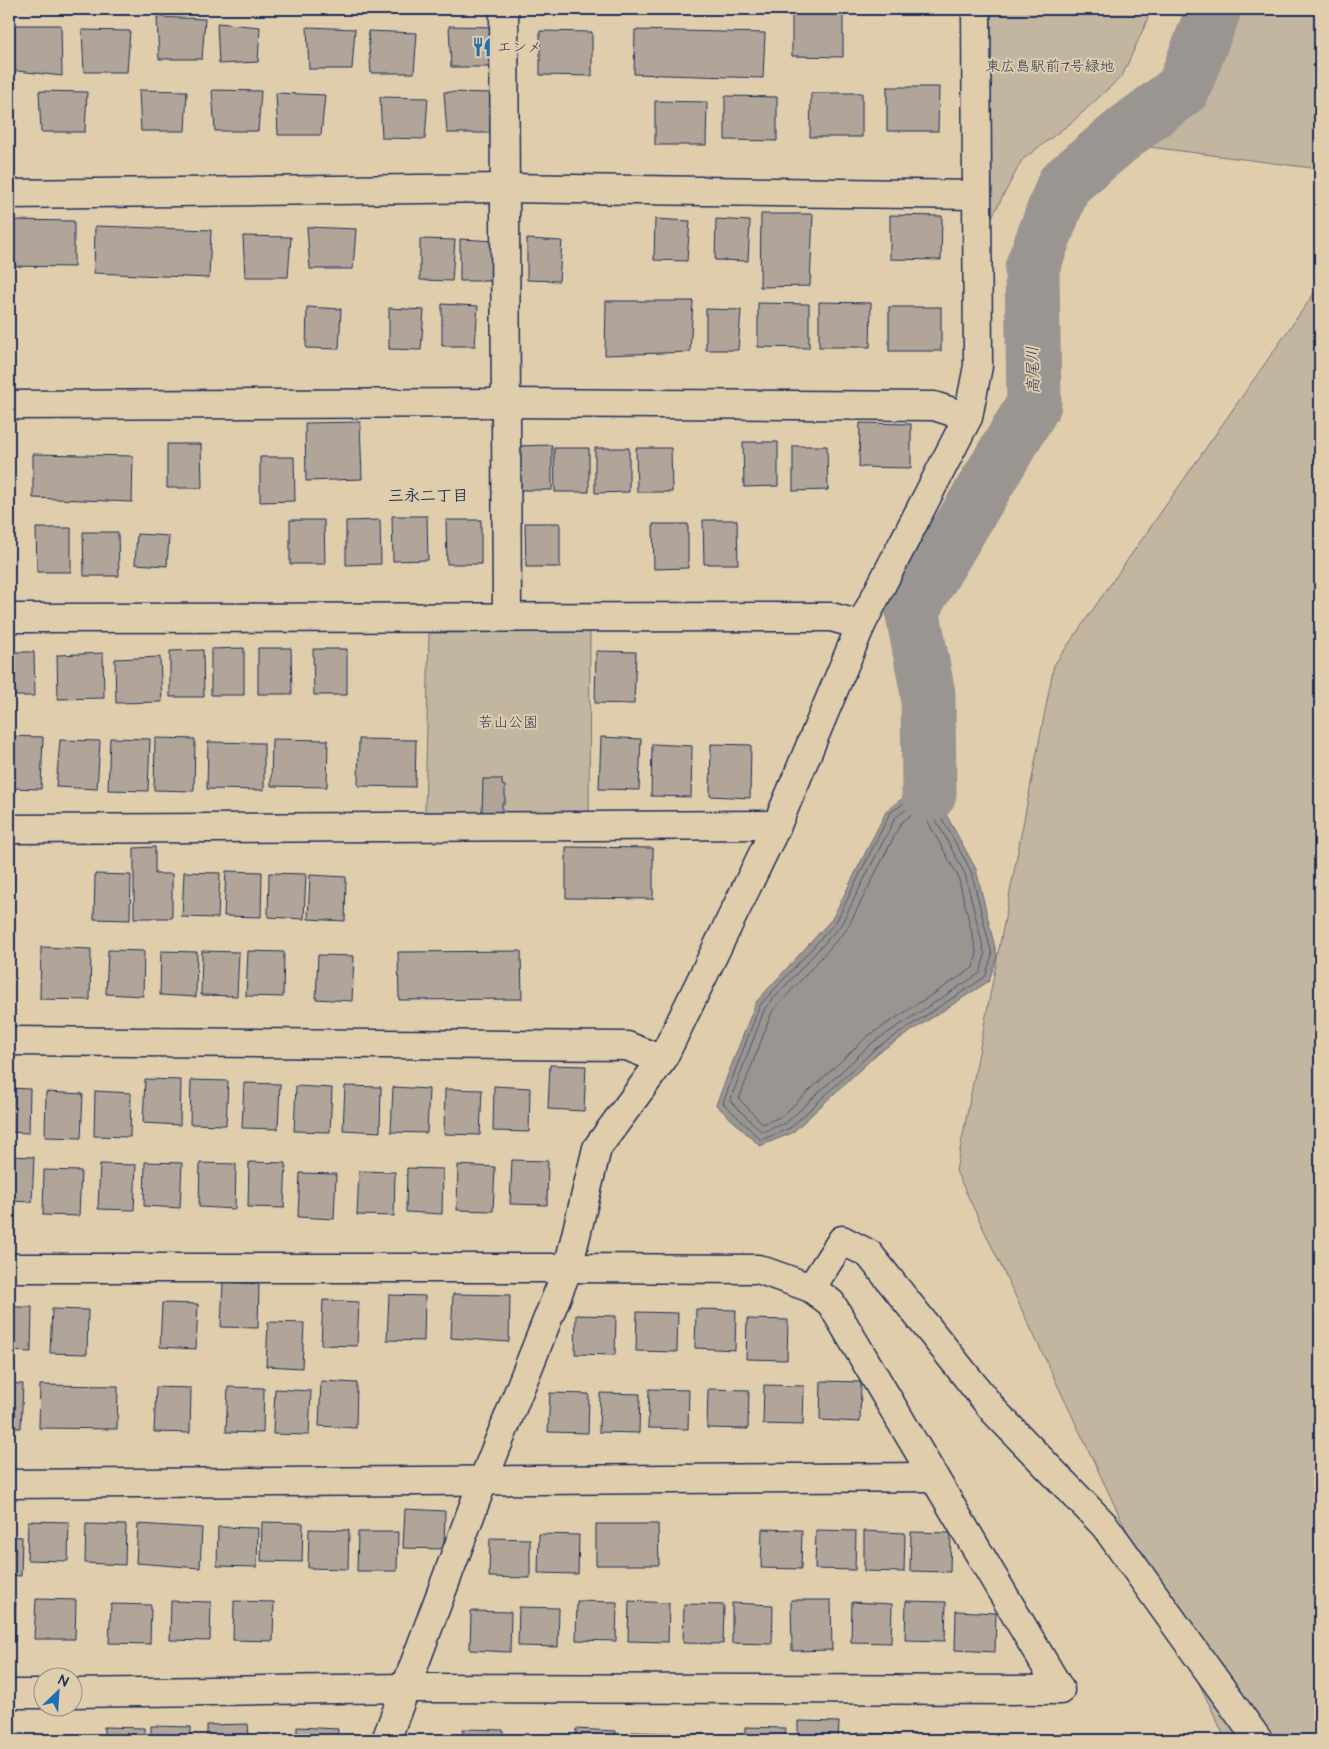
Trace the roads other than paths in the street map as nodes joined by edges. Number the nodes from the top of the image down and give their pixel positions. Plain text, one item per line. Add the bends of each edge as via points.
1 (504, 9) edge
2 (976, 9) edge
3 (505, 188) junction
4 (9, 194) edge
5 (976, 195) junction
6 (505, 403) junction
7 (9, 405) edge
8 (968, 417) junction
9 (507, 617) junction
10 (9, 618) edge
11 (861, 624) junction
12 (777, 825) junction
13 (9, 829) edge
14 (9, 1041) edge
15 (662, 1060) junction
16 (9, 1268) edge
17 (568, 1268) junction
18 (814, 1283) junction
19 (934, 1477) junction
20 (483, 1481) junction
21 (9, 1484) edge
22 (407, 1688) junction
23 (82, 1693) edge
24 (9, 1694) edge
25 (32, 1694) edge
26 (386, 1740) edge
27 (1258, 1740) edge

1 - 3 street
2 - 5 street
3 - 4 street
3 - 5 street
3 - 6 street
5 - 8 street via 978,366
6 - 7 street
6 - 8 street via 934,406
6 - 9 street
8 - 11 street
9 - 10 street
9 - 11 street via 831,617
11 - 12 street
12 - 13 street
12 - 15 street
14 - 15 street via 628,1046
15 - 17 street via 598,1148
16 - 17 street
17 - 18 street via 758,1269
17 - 20 street
18 - 19 street via 831,1303
18 - 27 street via 842,1240 869,1254 994,1411 1105,1526
19 - 20 street
19 - 22 street via 1060,1690
20 - 21 street
20 - 22 street
22 - 23 street
22 - 26 street
24 - 25 street

